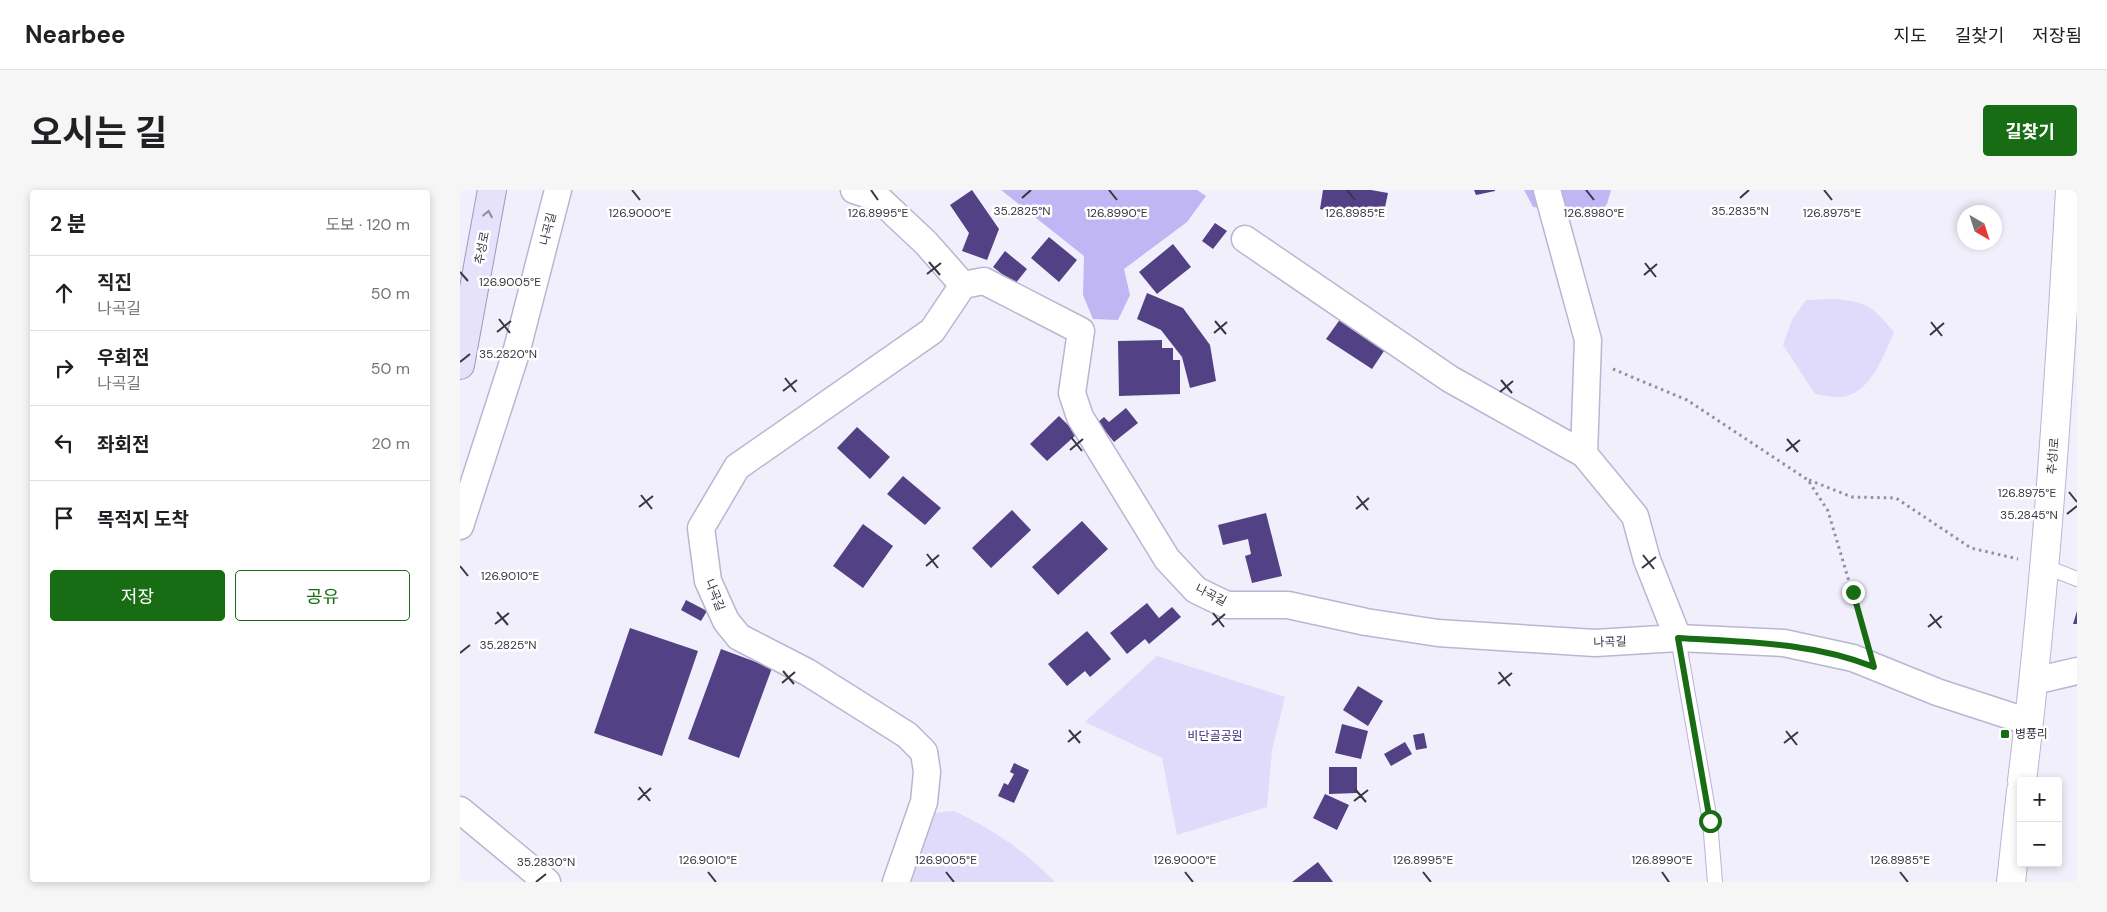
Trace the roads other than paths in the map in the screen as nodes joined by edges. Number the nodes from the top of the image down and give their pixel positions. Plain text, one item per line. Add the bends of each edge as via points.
1 (492, 190) edge
2 (558, 190) edge
3 (854, 190) edge
4 (1547, 190) edge
5 (2070, 190) edge
6 (1245, 239) dead end
7 (962, 285) junction
8 (460, 365) edge
9 (1584, 454) junction
10 (460, 526) edge
11 (2044, 566) junction
12 (2077, 580) edge
13 (1678, 638) junction
14 (2077, 671) edge
15 (2034, 681) junction
16 (2029, 722) junction
17 (2022, 777) edge
18 (460, 810) edge
19 (2018, 822) edge
20 (548, 882) edge
21 (896, 882) edge
22 (1715, 882) edge
23 (2011, 882) edge

8 -> 1 main road, 추성로
2 - 10 street, 나곡길 via 516,354
3 - 7 street via 878,198 926,242
4 - 9 street via 1588,340
5 - 11 street, 추성1로
6 - 9 street via 1450,379
7 - 13 street, 나곡길 via 984,281 1081,331 1072,393 1080,417 1167,559 1196,590 1226,605 1288,605 1438,633 1595,643
7 - 21 street, 나곡길 via 932,330 737,467 701,528 708,581 726,621 739,637 807,672 907,735 924,752 927,772 924,802
9 - 13 street via 1635,516 1647,560
11 - 12 lane
11 - 15 street, 추성1로
13 - 16 street, 나곡길 via 1784,643 1853,658 1937,692
13 - 22 lane via 1710,821
14 - 15 street
15 - 16 street, 추성1로
16 - 17 street, 추성1로
18 - 20 street
19 - 23 street

